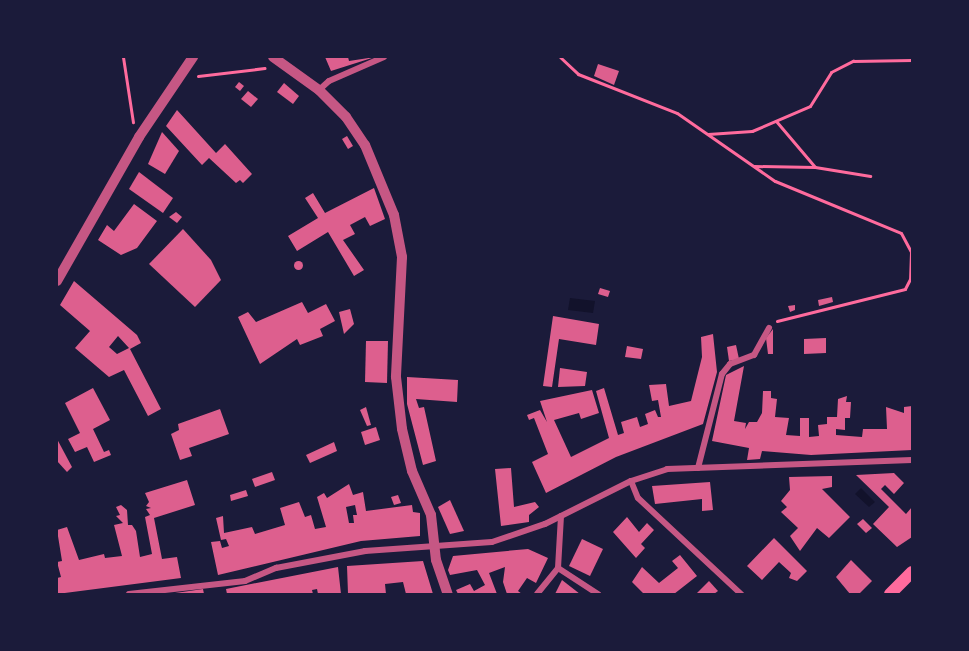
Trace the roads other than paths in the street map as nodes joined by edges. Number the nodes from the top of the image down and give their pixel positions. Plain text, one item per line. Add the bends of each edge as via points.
1 (192, 57) edge
2 (273, 57) edge
3 (384, 57) edge
4 (319, 90) junction
5 (57, 280) edge
6 (770, 328) road end
7 (912, 460) edge
8 (698, 468) junction
9 (631, 481) junction
10 (561, 516) junction
11 (435, 548) junction
12 (558, 568) junction
13 (912, 572) edge
14 (129, 594) edge
15 (448, 594) edge
16 (537, 594) edge
17 (598, 594) edge
18 (741, 594) edge
19 (890, 594) edge

1 - 5 street via 139,137
2 - 4 street
3 - 4 street via 329,81
4 - 11 street via 346,117 365,145 397,226 402,257 396,377 402,429 412,471 431,515
6 - 8 street via 754,355 730,364 722,374
7 - 8 street
8 - 9 street via 667,470
9 - 10 street
9 - 18 street via 638,498
10 - 11 street via 492,542
10 - 12 street
11 - 14 street via 334,555 276,568 245,580
11 - 15 street
12 - 16 street
12 - 17 street
13 - 19 main road

